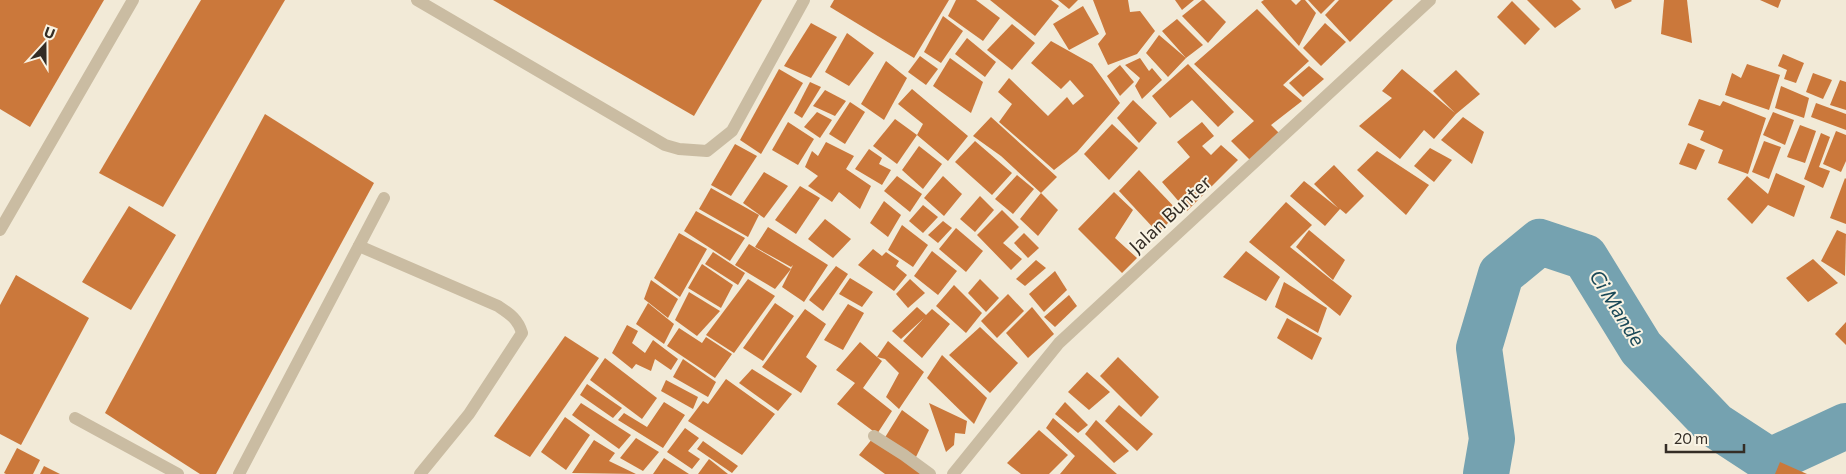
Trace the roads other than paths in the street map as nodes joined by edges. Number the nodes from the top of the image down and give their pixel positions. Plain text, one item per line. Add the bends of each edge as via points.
1 (133, 0) edge
2 (417, 0) edge
3 (804, 0) edge
4 (1430, 0) edge
5 (384, 198) dead end
6 (0, 230) edge
7 (359, 246) junction
8 (75, 418) dead end
9 (874, 436) dead end
10 (178, 474) edge
11 (239, 474) edge
12 (420, 474) edge
13 (930, 474) edge
14 (953, 474) edge

1 - 6 street
2 - 3 street via 665,145 706,151 732,131
4 - 14 street, Jalan Bunter via 1059,343
5 - 7 street
7 - 11 street
7 - 12 street via 498,306 513,316 522,333 469,414
8 - 10 street
9 - 13 street

